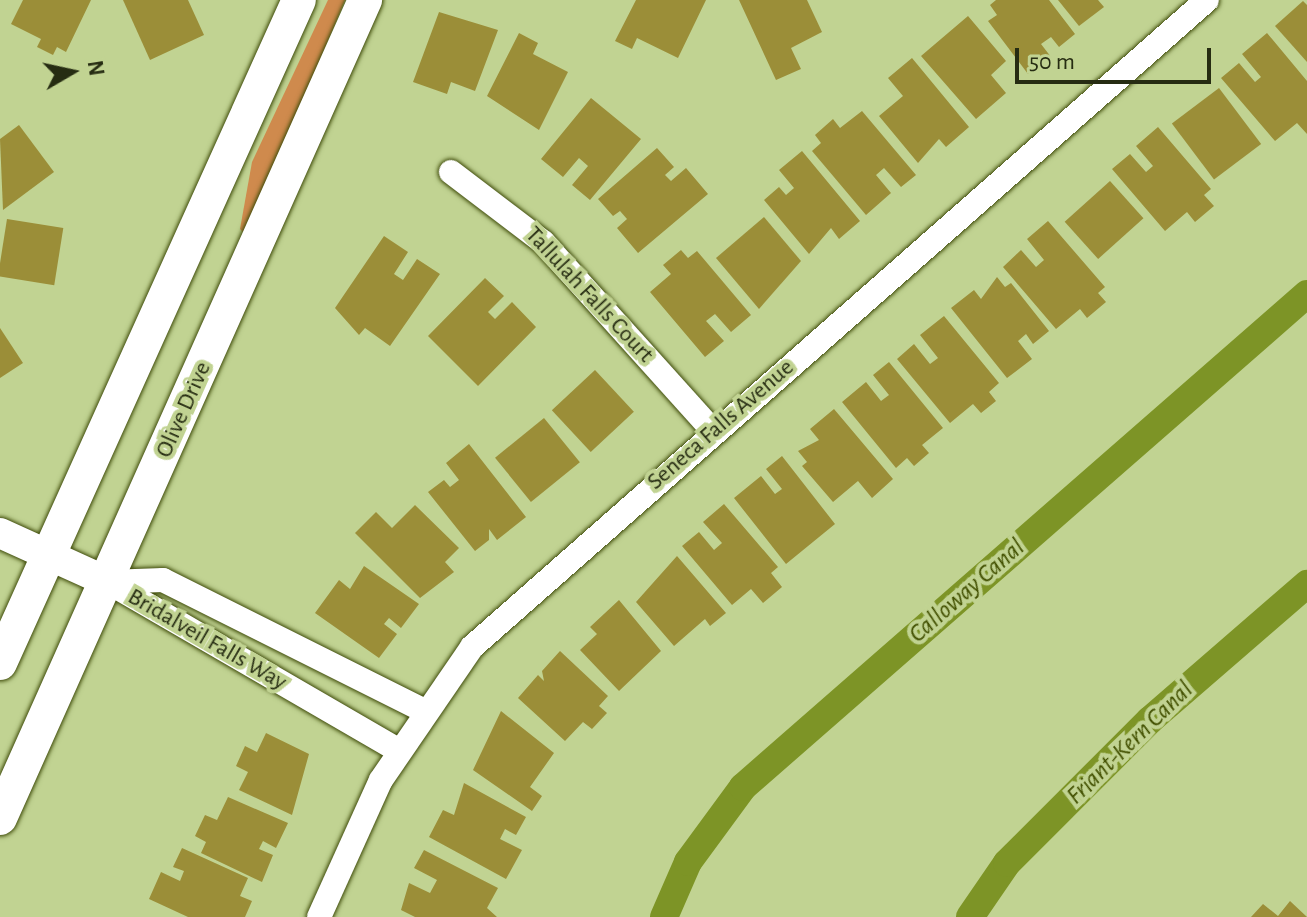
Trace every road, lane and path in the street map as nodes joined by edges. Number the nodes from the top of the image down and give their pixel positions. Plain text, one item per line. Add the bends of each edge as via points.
1 (299, 0) edge
2 (365, 0) edge
3 (1207, 0) edge
4 (451, 172) dead end
5 (713, 431) junction
6 (0, 533) edge
7 (50, 554) junction
8 (108, 582) junction
9 (0, 663) edge
10 (423, 710) junction
11 (398, 750) junction
12 (0, 818) edge
13 (319, 917) edge

1 - 7 main road
2 - 8 main road, Olive Drive
3 - 5 street, Seneca Falls Avenue
4 - 5 street, Tallulah Falls Court via 543,242
5 - 10 street, Seneca Falls Avenue via 513,606
6 - 7 street
7 - 8 street
7 - 9 main road
8 - 10 street, Bridalveil Falls Way via 163,580
8 - 11 street, Bridalveil Falls Way
8 - 12 main road, Olive Drive
10 - 11 street, Seneca Falls Avenue
11 - 13 street, Seneca Falls Avenue

